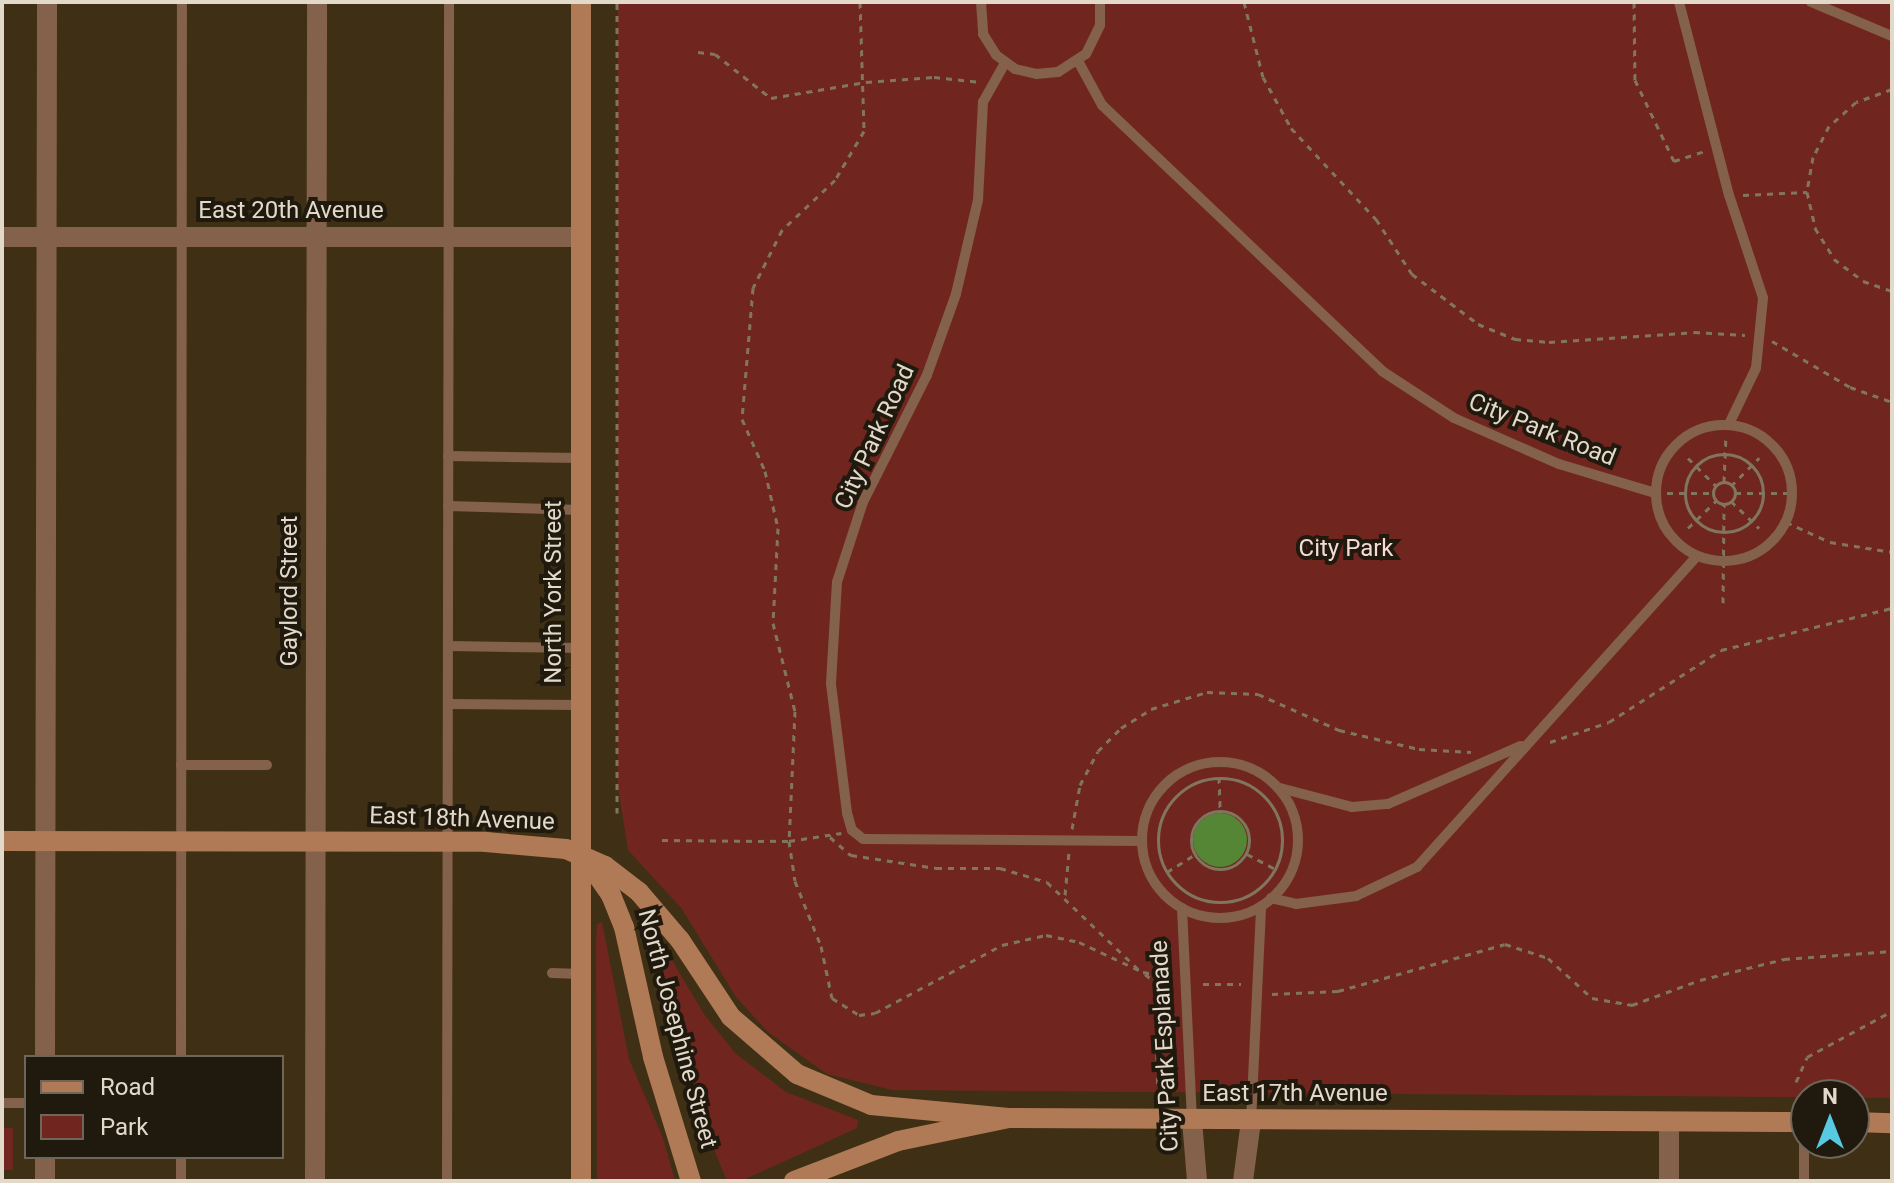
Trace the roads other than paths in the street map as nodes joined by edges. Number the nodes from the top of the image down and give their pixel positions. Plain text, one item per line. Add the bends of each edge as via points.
1 (47, 2) edge
2 (182, 2) edge
3 (317, 2) edge
4 (449, 2) edge
5 (581, 2) edge
6 (981, 2) edge
7 (1100, 2) edge
8 (1679, 2) edge
9 (1811, 2) edge
10 (1892, 36) edge
11 (1078, 61) junction
12 (1005, 63) junction
13 (2, 237) edge
14 (46, 237) junction
15 (182, 237) junction
16 (319, 237) junction
17 (449, 237) junction
18 (580, 237) junction
19 (1729, 424) junction
20 (448, 456) junction
21 (580, 458) junction
22 (1655, 493) junction
23 (448, 506) junction
24 (580, 510) junction
25 (1697, 556) junction
26 (448, 646) junction
27 (581, 648) junction
28 (448, 704) junction
29 (581, 705) junction
30 (1527, 744) junction
31 (181, 765) junction
32 (267, 765) dead end
33 (1279, 788) junction
34 (2, 841) edge
35 (1142, 841) junction
36 (46, 842) junction
37 (181, 842) junction
38 (314, 842) junction
39 (448, 842) junction
40 (581, 853) junction
41 (1271, 898) junction
42 (1261, 906) junction
43 (1182, 908) junction
44 (552, 973) dead end
45 (581, 974) junction
46 (45, 1055) edge
47 (181, 1055) edge
48 (2, 1103) edge
49 (24, 1103) edge
50 (1008, 1118) junction
51 (1192, 1120) junction
52 (1251, 1121) junction
53 (1669, 1122) junction
54 (1790, 1122) edge
55 (1870, 1122) edge
56 (1892, 1123) edge
57 (581, 1145) junction
58 (45, 1159) edge
59 (181, 1159) edge
60 (1804, 1159) edge
61 (45, 1181) edge
62 (181, 1181) edge
63 (315, 1181) edge
64 (447, 1181) edge
65 (581, 1181) edge
66 (588, 1181) edge
67 (691, 1181) edge
68 (794, 1181) edge
69 (1197, 1181) edge
70 (1243, 1181) edge
71 (1669, 1181) edge
72 (1804, 1181) edge

1 - 14 street
2 - 15 lane
3 - 16 street, Gaylord Street
4 - 17 lane
5 - 18 main road, North York Street
6 - 12 lane via 983,34
7 - 11 lane via 1097,36
8 - 19 lane via 1729,195 1763,298 1763,339 1756,368
9 - 10 lane
11 - 12 lane via 1036,74
11 - 22 lane, City Park Road via 1102,105 1382,371 1454,418 1559,464
12 - 35 lane, City Park Road via 983,102 978,200 956,294 927,375 863,502 837,582 831,684 852,830 869,839
13 - 14 street, East 20th Avenue
14 - 15 street, East 20th Avenue
14 - 36 street
15 - 16 street, East 20th Avenue
15 - 31 lane
16 - 17 street, East 20th Avenue
16 - 38 street, Gaylord Street
17 - 18 street, East 20th Avenue
17 - 20 lane
18 - 21 main road, North York Street
19 - 22 lane via 1698,430 1675,445 1660,467
19 - 25 lane via 1772,445 1787,467 1792,493 1786,522 1762,550 1723,561
20 - 21 lane
20 - 23 lane
21 - 24 main road, North York Street
22 - 25 lane via 1667,531
23 - 24 lane
23 - 26 lane
24 - 27 main road, North York Street
25 - 30 lane
26 - 27 lane
26 - 28 lane
27 - 29 main road, North York Street
28 - 29 lane
28 - 39 lane
29 - 40 main road, North York Street
30 - 33 lane via 1388,804 1352,807
30 - 41 lane via 1417,867 1356,896 1296,904
31 - 32 lane
31 - 37 lane
33 - 35 lane via 1258,771 1233,762 1192,767 1169,781 1152,802
33 - 41 lane via 1294,811 1298,852 1289,877
34 - 36 main road, East 18th Avenue
35 - 43 lane via 1153,880
36 - 37 main road, East 18th Avenue
36 - 46 street
37 - 38 main road, East 18th Avenue
37 - 47 lane
38 - 39 main road, East 18th Avenue
38 - 63 street, Gaylord Street
39 - 40 main road, East 18th Avenue via 534,844
39 - 64 lane via 452,975
40 - 45 main road, North York Street
40 - 50 main road, East 18th Avenue via 639,892 675,933 731,1017 786,1067 837,1095 871,1105
40 - 67 main road, North Josephine Street via 608,889 624,927 656,1068
41 - 42 lane
42 - 43 lane via 1222,918
42 - 52 lane
43 - 51 lane, City Park Esplanade
44 - 45 lane
45 - 57 main road, North York Street
48 - 49 lane
50 - 51 main road, East 17th Avenue
50 - 68 main road, East 17th Avenue via 898,1141
51 - 52 main road, East 17th Avenue
51 - 69 street, City Park Esplanade
52 - 53 main road, East 17th Avenue
52 - 70 street
53 - 54 main road, East 17th Avenue
53 - 71 street
55 - 56 main road
57 - 65 main road, North York Street
57 - 66 main road
58 - 61 street
59 - 62 lane
60 - 72 lane

